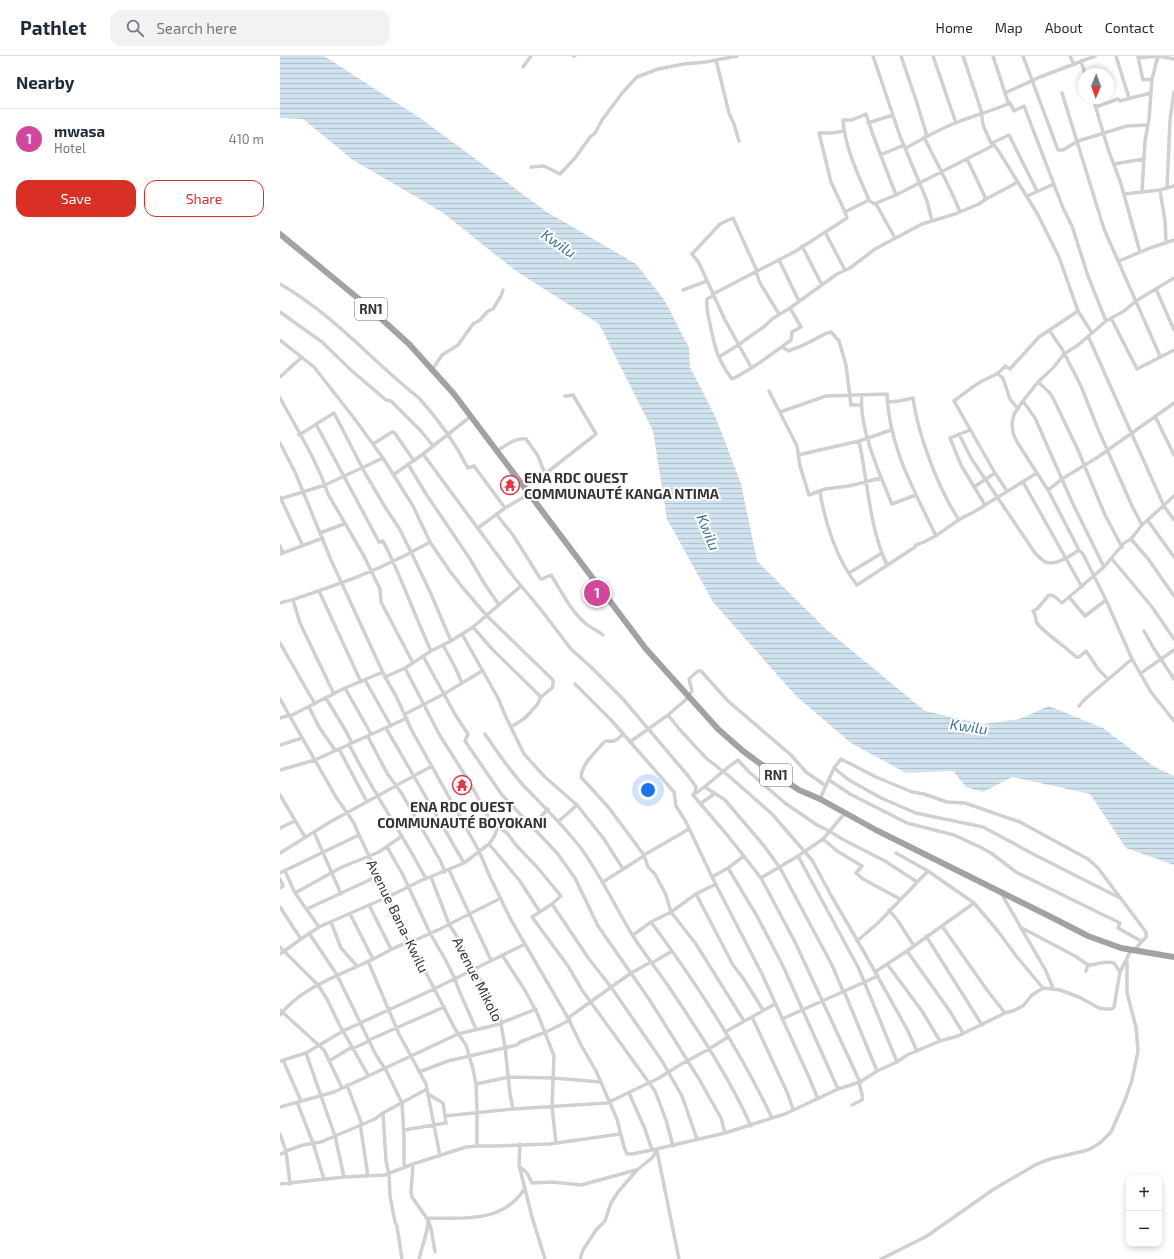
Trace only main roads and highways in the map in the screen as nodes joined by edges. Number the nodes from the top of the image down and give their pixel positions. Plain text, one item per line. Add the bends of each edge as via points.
1 (280, 234) edge
2 (1174, 957) edge

1 - 2 highway, RN1 via 410,344 454,394 646,649 718,729 743,751 800,790 1088,936 1121,948

